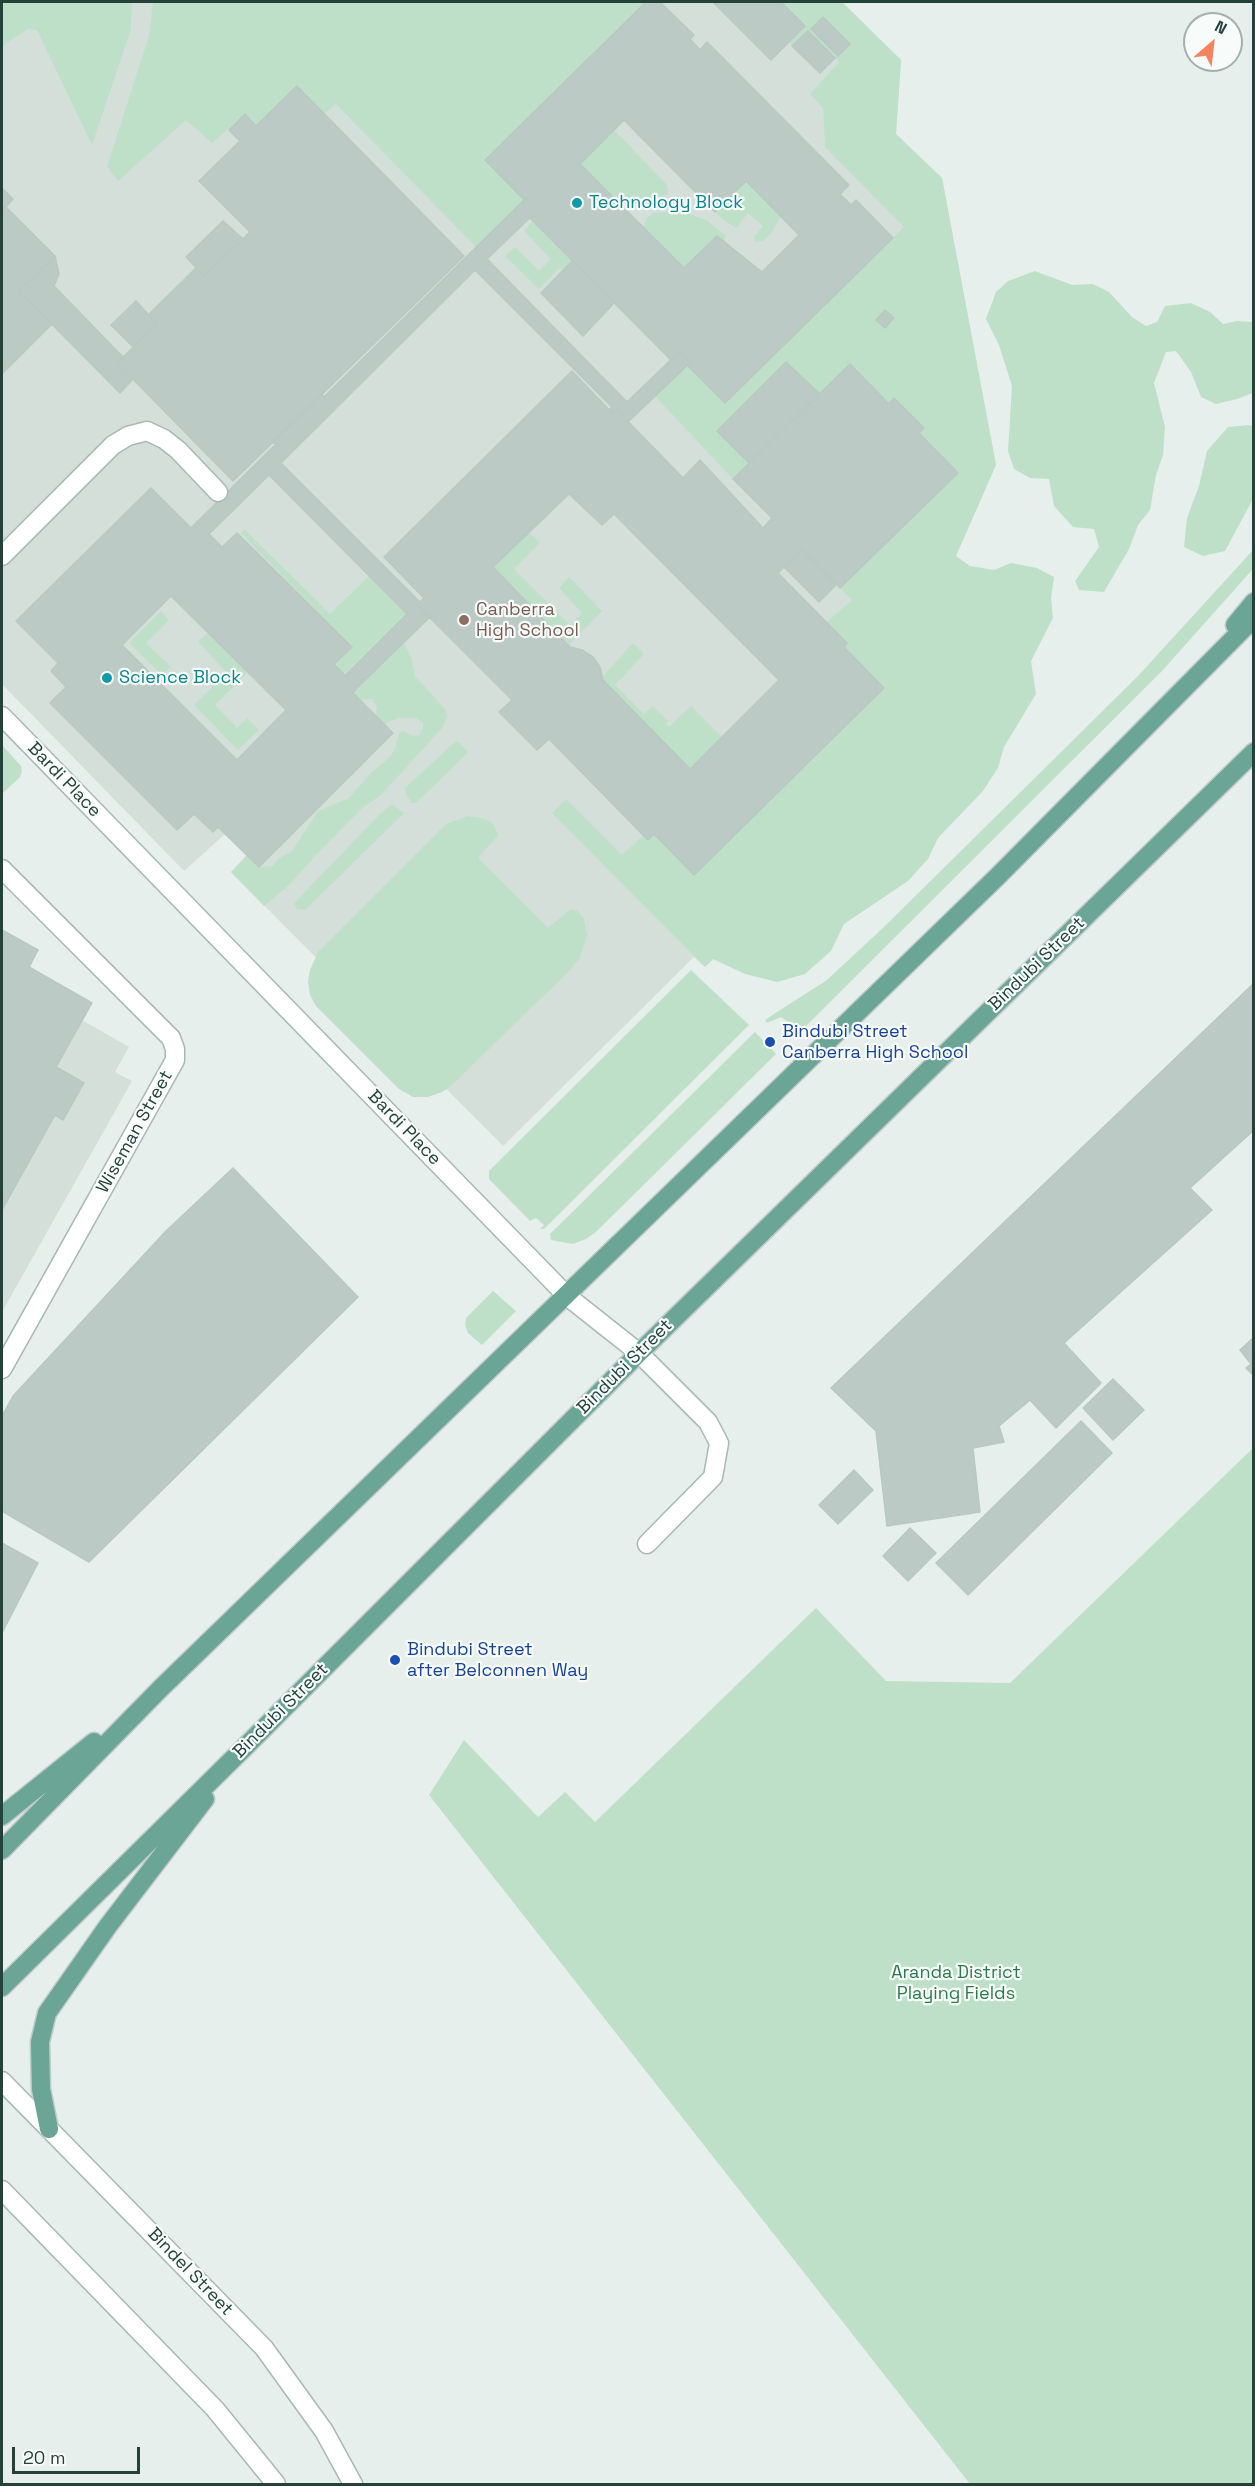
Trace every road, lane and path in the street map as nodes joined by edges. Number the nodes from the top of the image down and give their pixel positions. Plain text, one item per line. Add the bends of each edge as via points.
1 (218, 492) dead end
2 (2, 556) edge
3 (1254, 602) edge
4 (1254, 618) edge
5 (1188, 682) junction
6 (2, 716) edge
7 (1254, 752) edge
8 (2, 869) edge
9 (567, 1296) junction
10 (639, 1353) junction
11 (2, 1369) edge
12 (647, 1544) dead end
13 (161, 1688) junction
14 (247, 1745) junction
15 (2, 1816) edge
16 (2, 1850) edge
17 (2, 1987) edge
18 (2, 2081) edge
19 (49, 2129) junction
20 (2, 2190) edge
21 (276, 2484) edge
22 (352, 2484) edge

1 - 2 street via 164,439 147,431 128,435 113,445
3 - 5 main road
4 - 5 main road
5 - 9 main road via 998,876
6 - 9 street, Bardi Place
7 - 10 main road, Bindubi Street
8 - 11 street, Wiseman Street via 171,1038 175,1049 175,1060
9 - 10 street, Bardi Place
9 - 13 main road
10 - 12 street, Bardi Place via 708,1422 719,1443 713,1477
10 - 14 main road, Bindubi Street
13 - 15 main road
13 - 16 main road
14 - 17 main road, Bindubi Street
14 - 19 main road via 108,1926 47,2013 40,2042 41,2089
18 - 19 street, Bindel Street
19 - 22 street, Bindel Street via 264,2348 324,2431
20 - 21 street via 215,2409

